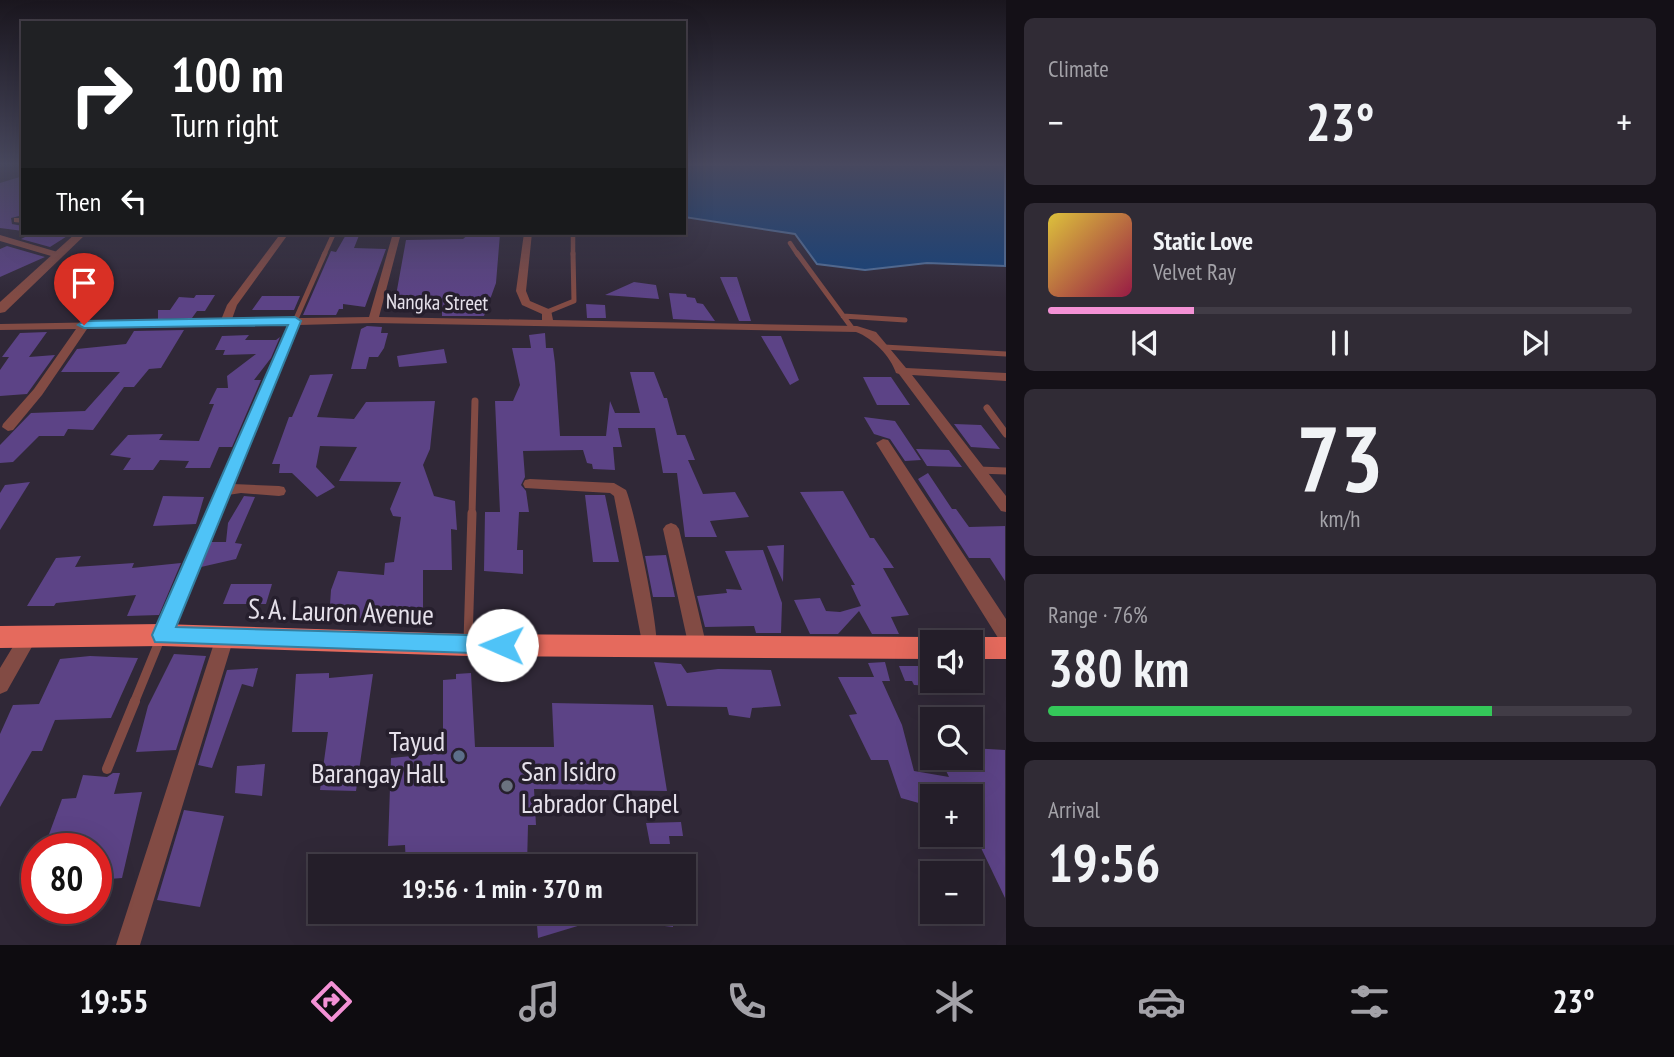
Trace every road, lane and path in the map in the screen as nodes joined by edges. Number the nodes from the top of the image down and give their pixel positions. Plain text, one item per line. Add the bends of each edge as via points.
1 (80, 235) edge
2 (284, 235) edge
3 (333, 235) edge
4 (397, 235) edge
5 (528, 235) edge
6 (573, 235) edge
7 (0, 238) edge
8 (790, 243) dead end
9 (58, 255) junction
10 (0, 309) edge
11 (842, 316) junction
12 (548, 318) junction
13 (373, 320) junction
14 (905, 320) dead end
15 (226, 321) junction
16 (295, 321) junction
17 (84, 325) junction
18 (0, 327) edge
19 (852, 328) junction
20 (884, 347) junction
21 (1006, 354) edge
22 (900, 371) junction
23 (1006, 377) edge
24 (475, 401) dead end
25 (988, 408) dead end
26 (8, 427) dead end
27 (1006, 434) edge
28 (883, 443) dead end
29 (977, 470) junction
30 (1006, 471) edge
31 (530, 484) dead end
32 (223, 491) junction
33 (279, 491) dead end
34 (1006, 506) edge
35 (671, 529) dead end
36 (162, 635) junction
37 (1006, 635) edge
38 (29, 636) junction
39 (0, 637) edge
40 (225, 637) junction
41 (468, 645) junction
42 (650, 647) junction
43 (698, 648) junction
44 (920, 648) edge
45 (983, 648) edge
46 (1006, 648) edge
47 (0, 685) edge
48 (107, 769) dead end
49 (128, 945) edge

1 - 9 street
2 - 15 street via 232,305
3 - 16 lane
4 - 13 street
5 - 12 street via 521,291 526,303
6 - 12 lane via 575,301
7 - 9 street
8 - 11 lane
9 - 10 street
11 - 14 lane
11 - 19 lane
12 - 13 street, Nangka Street
12 - 19 street, Nangka Street
13 - 16 street, Nangka Street
15 - 16 street, Nangka Street
15 - 17 street, Nangka Street
16 - 32 street
17 - 18 street, Nangka Street
17 - 26 street
19 - 20 street, Nangka Street via 872,334
20 - 21 lane
20 - 22 street
22 - 23 street
22 - 29 street
24 - 41 lane
25 - 27 lane
28 - 37 street
29 - 30 lane
29 - 34 street
31 - 42 street via 614,488 621,494
32 - 33 street
32 - 36 street
35 - 43 street
36 - 38 highway, S. A. Lauron Avenue
36 - 40 highway, S. A. Lauron Avenue
36 - 48 lane
38 - 39 highway, S. A. Lauron Avenue
38 - 47 street
40 - 41 highway, S. A. Lauron Avenue
40 - 49 street
41 - 42 highway, S. A. Lauron Avenue
42 - 43 highway, S. A. Lauron Avenue
43 - 44 highway, S. A. Lauron Avenue
45 - 46 highway

